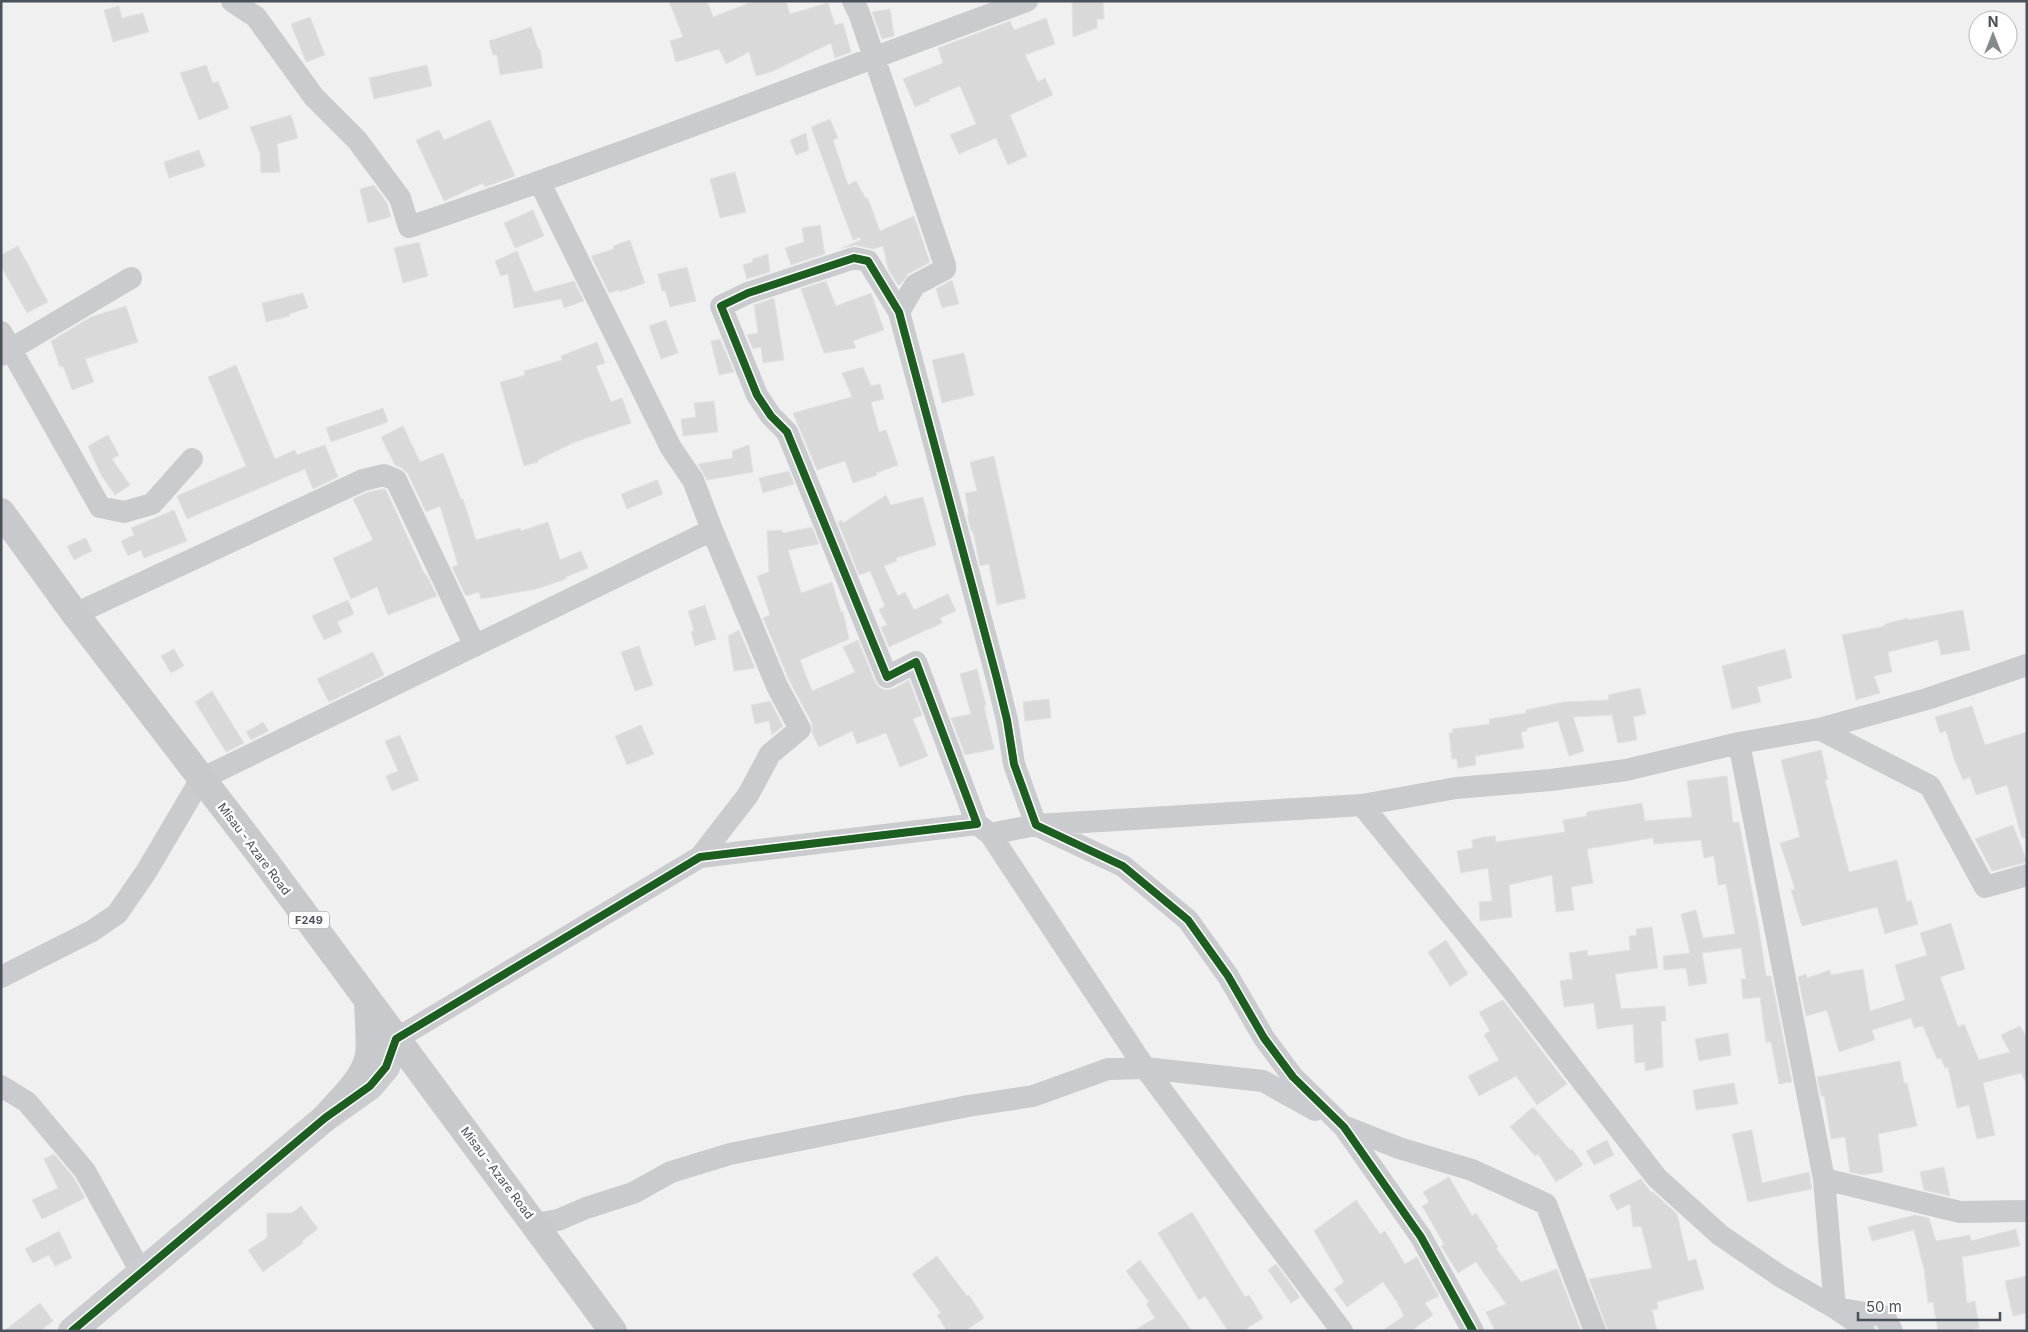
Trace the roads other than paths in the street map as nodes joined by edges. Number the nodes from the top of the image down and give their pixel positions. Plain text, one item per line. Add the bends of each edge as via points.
1 (232, 1) edge
2 (853, 1) edge
3 (1027, 1) edge
4 (874, 57) junction
5 (540, 183) junction
6 (131, 278) dead end
7 (899, 312) junction
8 (4, 345) edge
9 (192, 459) dead end
10 (1, 512) edge
11 (712, 530) junction
12 (75, 614) junction
13 (475, 646) junction
14 (2027, 665) edge
15 (1819, 729) junction
16 (1740, 743) junction
17 (201, 779) junction
18 (1362, 805) junction
19 (1036, 825) junction
20 (983, 829) junction
21 (700, 857) junction
22 (2027, 875) edge
23 (1, 977) edge
24 (368, 1000) junction
25 (396, 1039) junction
26 (1145, 1068) junction
27 (1, 1086) edge
28 (324, 1118) junction
29 (1344, 1127) junction
30 (1824, 1179) junction
31 (2027, 1211) edge
32 (536, 1224) junction
33 (142, 1272) junction
34 (1835, 1308) junction
35 (74, 1328) edge
36 (613, 1331) edge
37 (1342, 1331) edge
38 (1473, 1331) edge
39 (1595, 1331) edge
40 (1864, 1331) edge
41 (1892, 1331) edge

1 - 5 street via 256,17 314,97 357,140 400,198 409,227
2 - 4 street
3 - 4 street
4 - 5 street
4 - 7 street via 945,265 945,269 916,285
5 - 11 street via 671,448 693,480
6 - 8 street
7 - 19 street via 997,679 1014,764
7 - 20 street via 868,261 854,258 748,293 721,306 757,395 787,432 887,677 916,662
8 - 9 street via 100,507 124,512 152,504
10 - 12 main road, Misau - Azare Road / F249
11 - 13 street
11 - 21 street via 778,686 800,729 770,754 748,795
12 - 13 street via 363,480 384,475 396,480
12 - 17 main road, Misau - Azare Road / F249
13 - 17 street
14 - 15 street via 1927,699
15 - 16 street
15 - 22 street via 1930,786 1985,887
16 - 18 street via 1626,770 1456,788
16 - 30 street
17 - 23 street via 117,914 92,931
17 - 24 main road, Misau - Azare Road / F249
18 - 19 street
18 - 34 street via 1505,981 1657,1178 1720,1235
19 - 20 street
19 - 29 street via 1123,866 1188,920 1293,1077
20 - 21 street
20 - 26 street
21 - 25 street
24 - 25 main road, Misau - Azare Road / F249
24 - 28 main road via 369,1053 366,1065
25 - 28 street via 380,1076
25 - 32 main road, Misau - Azare Road / F249
26 - 29 street via 1263,1081
26 - 32 street via 1108,1070 1033,1096 730,1154 671,1172 633,1193 558,1220
26 - 37 street
27 - 33 street via 27,1102 85,1172
28 - 33 street
29 - 38 street via 1421,1237
29 - 39 street via 1472,1170 1546,1204
30 - 31 street via 1960,1212
30 - 34 street
32 - 36 main road, Misau - Azare Road / F249
33 - 35 street
34 - 40 street via 1863,1327
34 - 41 street via 1884,1316

